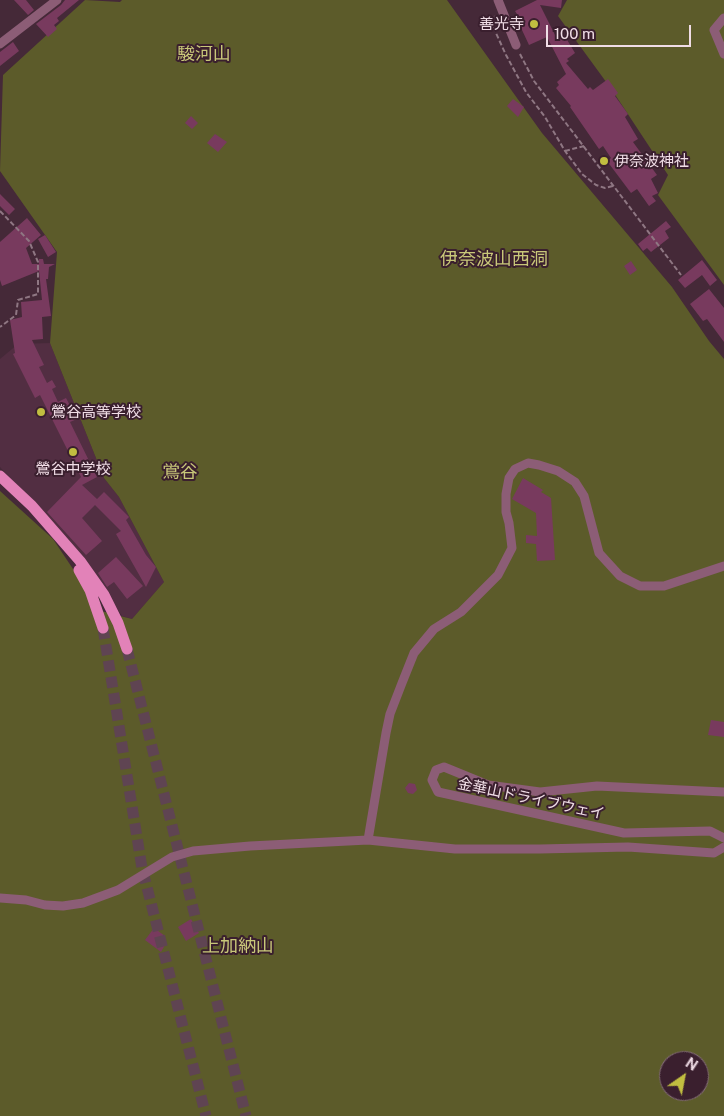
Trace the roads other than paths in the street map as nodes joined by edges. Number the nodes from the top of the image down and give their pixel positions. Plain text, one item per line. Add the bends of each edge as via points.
1 (57, 0) edge
2 (498, 0) edge
3 (724, 18) edge
4 (0, 44) edge
5 (516, 45) road end
6 (724, 54) edge
7 (0, 476) edge
8 (59, 536) junction
9 (724, 566) edge
10 (103, 628) tunnel mouth
11 (127, 649) tunnel mouth
12 (724, 792) edge
13 (724, 838) edge
14 (368, 840) junction
15 (724, 847) edge
16 (0, 898) edge

1 - 4 street
2 - 5 street
3 - 6 street via 714,30
7 - 8 main road
8 - 10 main road via 90,590
8 - 11 main road via 104,595
9 - 14 street via 664,586 640,586 620,576 599,553 584,496 575,482 558,471 538,465 528,463 515,469 508,478 506,494 512,548 498,576 461,612 434,628 414,653 390,714
12 - 13 street, 金華山ドライブウェイ via 597,786 540,792 488,786 444,767 436,770 432,780 438,792 624,833 710,831
14 - 15 street via 455,849 628,848 714,853
14 - 16 street via 193,851 172,857 118,890 83,903 45,905

